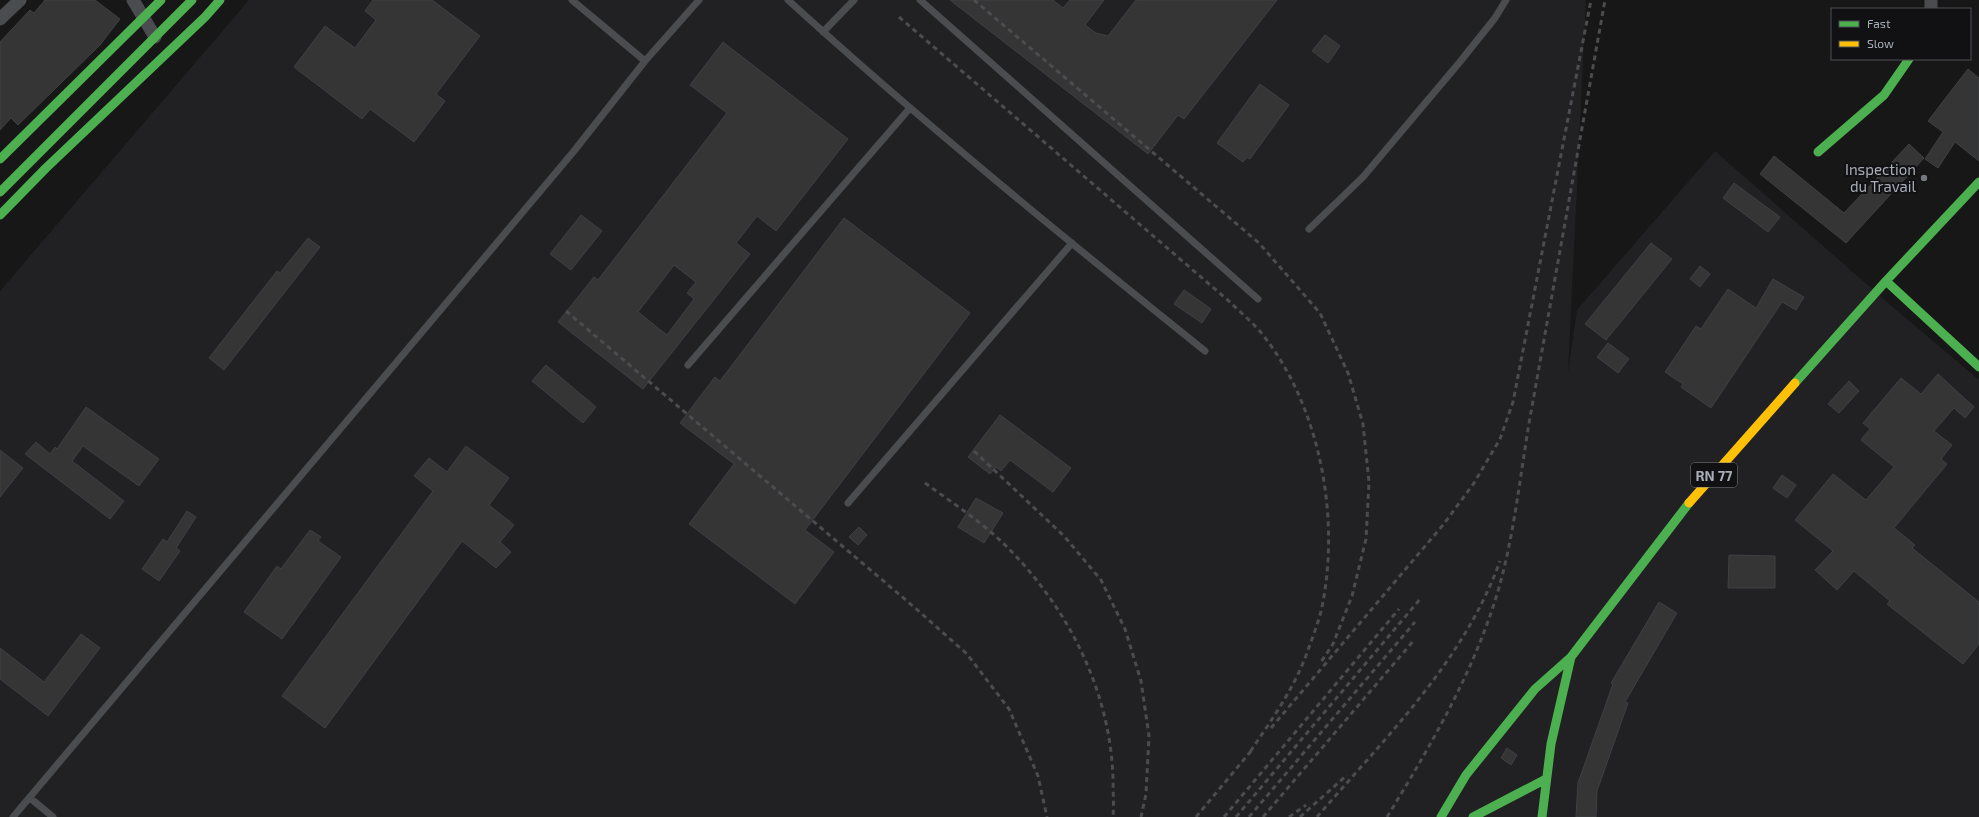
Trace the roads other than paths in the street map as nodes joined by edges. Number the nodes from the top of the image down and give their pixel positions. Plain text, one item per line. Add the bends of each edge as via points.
1 (20, 0) edge
2 (133, 0) edge
3 (161, 0) edge
4 (192, 0) edge
5 (220, 0) edge
6 (572, 0) edge
7 (699, 0) edge
8 (788, 0) edge
9 (854, 0) edge
10 (920, 0) edge
11 (1506, 0) edge
12 (145, 18) junction
13 (0, 19) edge
14 (823, 32) junction
15 (155, 37) junction
16 (1908, 60) edge
17 (645, 61) junction
18 (910, 108) junction
19 (1818, 152) dead end
20 (0, 159) edge
21 (1979, 182) edge
22 (0, 191) edge
23 (10, 204) junction
24 (0, 215) edge
25 (1309, 229) dead end
26 (1072, 243) junction
27 (1886, 281) junction
28 (1258, 299) dead end
29 (1205, 351) dead end
30 (688, 365) dead end
31 (1979, 366) edge
32 (848, 503) dead end
33 (1571, 657) junction
34 (1546, 779) junction
35 (30, 798) junction
36 (13, 817) edge
37 (53, 817) edge
38 (1441, 817) edge
39 (1473, 817) edge
40 (1542, 817) edge

1 - 13 street
2 - 12 street
3 - 12 main road
4 - 15 main road
5 - 23 main road
6 - 17 lane
7 - 17 lane
8 - 14 lane
9 - 14 lane
10 - 28 lane
11 - 25 lane via 1459,63 1363,177
12 - 15 street
12 - 20 main road
14 - 18 lane
15 - 22 main road
16 - 19 main road via 1884,94
17 - 35 lane via 568,157
18 - 26 lane
18 - 30 lane
21 - 27 main road, RN 77
22 - 23 street
23 - 24 main road
26 - 29 lane
26 - 32 lane
27 - 31 main road
27 - 33 main road, RN 77 via 1683,510
33 - 34 main road, RN 77 via 1552,737
33 - 38 main road via 1530,695 1466,775
34 - 39 main road
34 - 40 main road, RN 77
35 - 36 lane
35 - 37 lane

